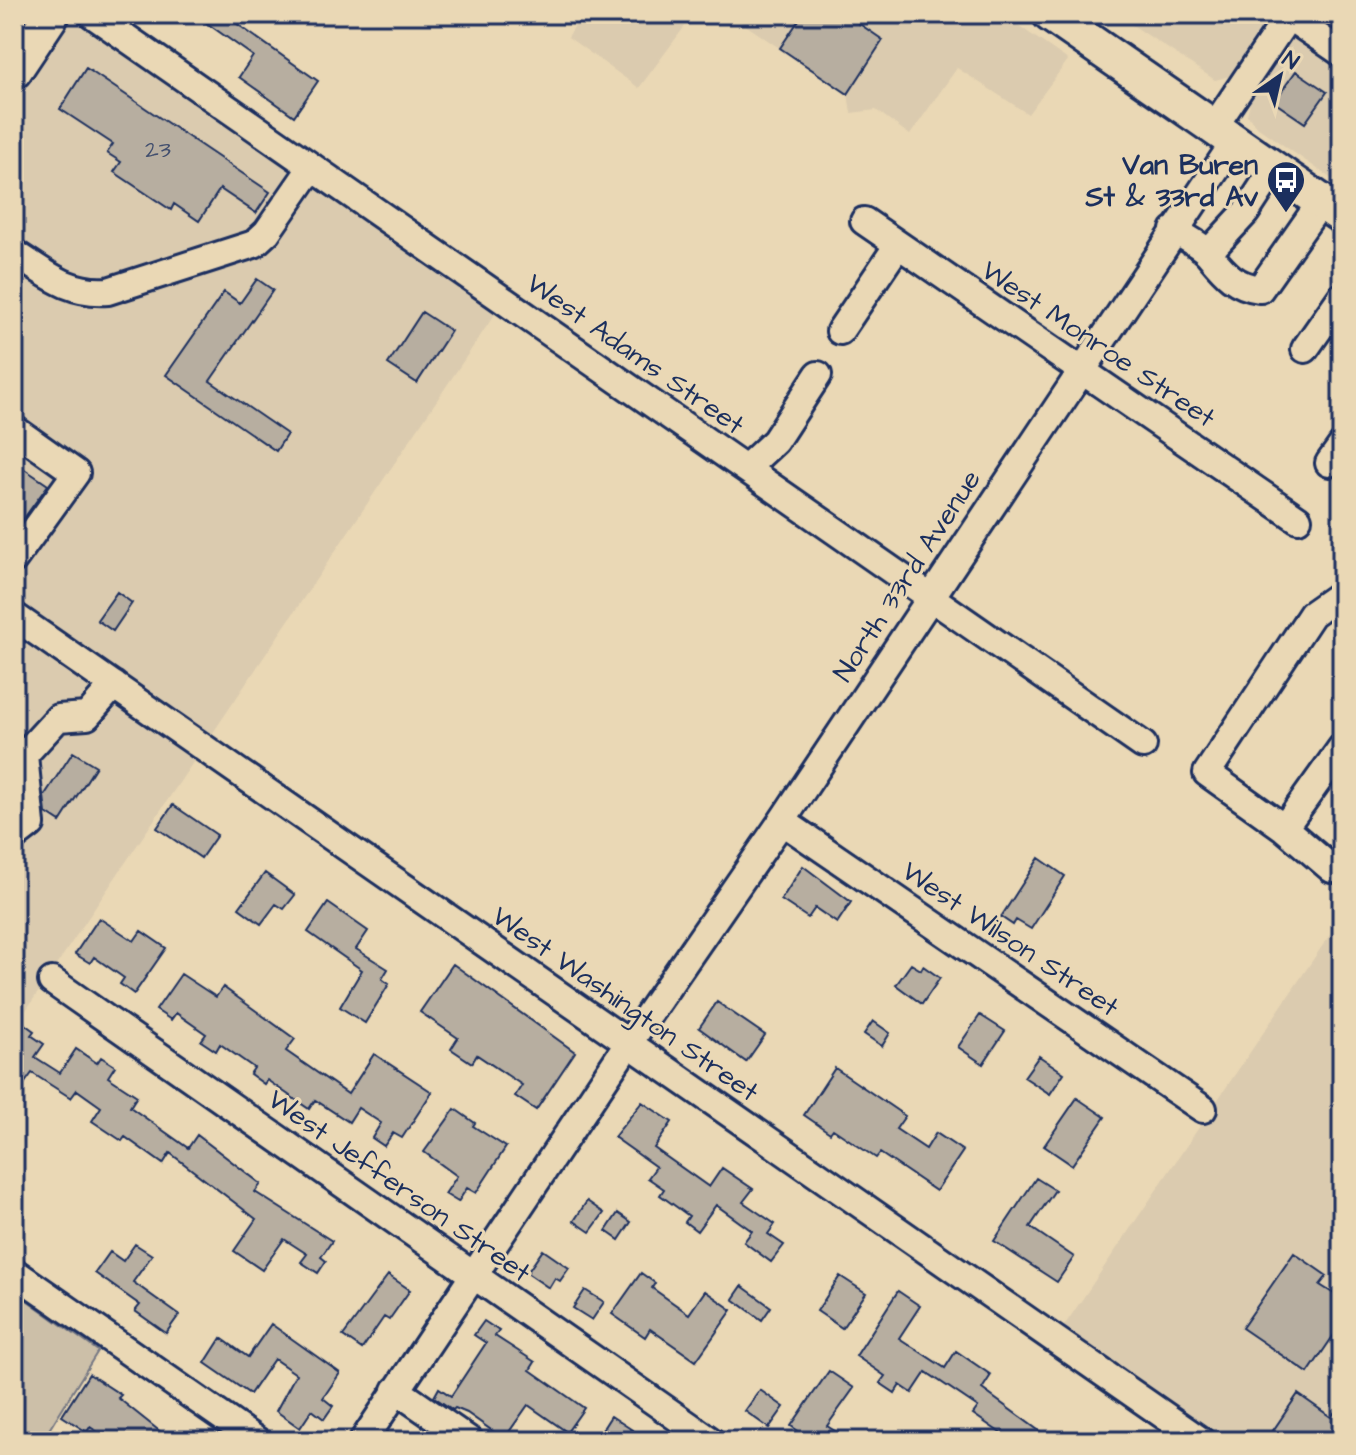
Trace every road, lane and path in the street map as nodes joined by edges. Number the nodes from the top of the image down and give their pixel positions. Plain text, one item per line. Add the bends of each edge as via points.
1 (52, 14) edge
2 (92, 14) edge
3 (1050, 14) edge
4 (1289, 15) edge
5 (1342, 53) edge
6 (14, 71) edge
7 (1224, 134) junction
8 (312, 167) junction
9 (1274, 169) junction
10 (1332, 209) edge
11 (864, 221) dead end
12 (1174, 230) junction
13 (898, 245) junction
14 (14, 253) edge
15 (1208, 253) junction
16 (1342, 296) edge
17 (840, 331) dead end
18 (1305, 349) dead end
19 (1081, 369) junction
20 (818, 375) dead end
21 (14, 429) edge
22 (746, 468) junction
23 (1298, 519) dead end
24 (14, 559) edge
25 (1342, 593) edge
26 (931, 595) junction
27 (14, 616) edge
28 (114, 685) junction
29 (1143, 745) dead end
30 (1342, 747) edge
31 (19, 751) edge
32 (782, 821) junction
33 (1284, 828) junction
34 (14, 837) edge
35 (1342, 869) edge
36 (52, 981) dead end
37 (628, 1044) junction
38 (1203, 1109) dead end
39 (14, 1272) edge
40 (472, 1275) junction
41 (396, 1390) junction
42 (705, 1439) edge
43 (257, 1441) edge
44 (363, 1441) edge
45 (470, 1441) edge
46 (1201, 1441) edge

1 - 6 main road
2 - 8 street, West Adams Street
3 - 7 main road
4 - 5 street
4 - 7 street, North 33rd Avenue
7 - 9 main road
7 - 12 street, North 33rd Avenue
8 - 14 street via 254,244 108,291 84,293
8 - 22 street, West Adams Street
9 - 10 main road
9 - 15 street via 1246,212
10 - 15 street via 1260,289 1244,287
11 - 13 street, West Monroe Street
12 - 15 street
12 - 19 street, North 33rd Avenue
13 - 17 street
13 - 19 street, West Monroe Street
16 - 18 street
19 - 23 street, West Monroe Street
19 - 26 street, North 33rd Avenue
20 - 22 street via 775,441
21 - 24 street via 76,473
22 - 26 street, West Adams Street
25 - 33 street via 1312,614 1207,773
26 - 29 street, West Adams Street
26 - 32 street, North 33rd Avenue
27 - 28 street, West Washington Street
28 - 31 street via 87,716 58,718
28 - 37 street, West Washington Street
30 - 33 street
31 - 34 street via 31,824
32 - 37 street, North 33rd Avenue
32 - 38 street, West Wilson Street
33 - 35 street via 1332,869
36 - 40 street, West Jefferson Street
37 - 40 street, North 33rd Avenue
37 - 46 street, West Washington Street
39 - 43 street
40 - 41 street, North 33rd Avenue
40 - 42 street, West Jefferson Street
41 - 44 street, North 33rd Avenue
41 - 45 street

